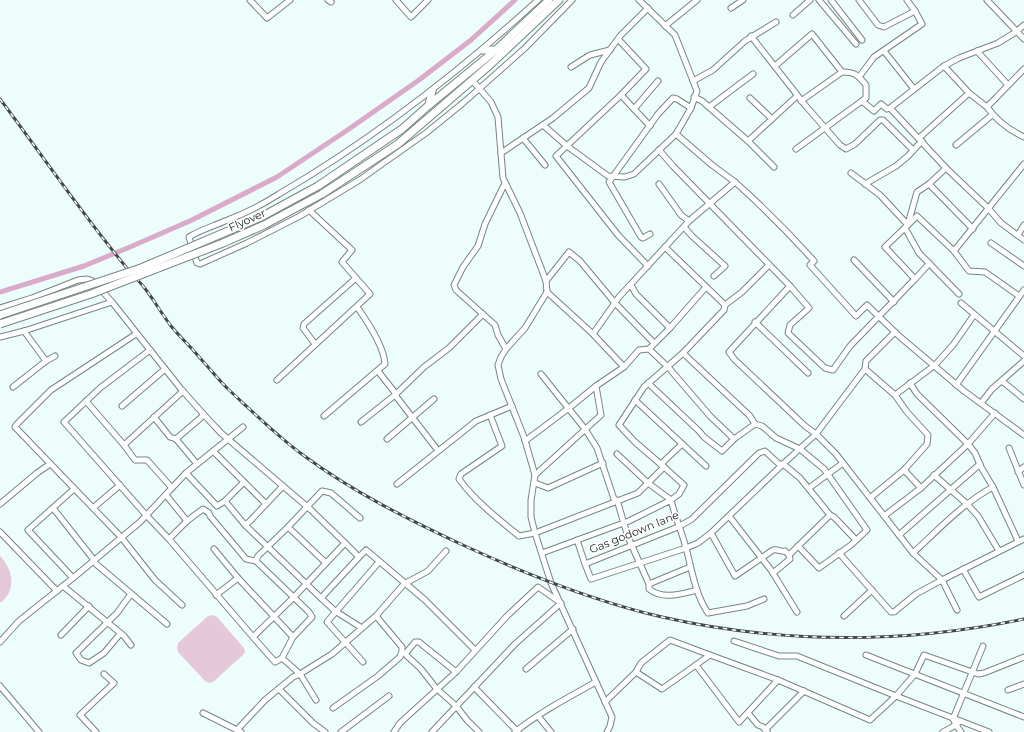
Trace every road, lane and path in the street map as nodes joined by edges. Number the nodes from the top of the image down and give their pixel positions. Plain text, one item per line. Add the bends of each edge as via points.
1 (250, 0) edge
2 (290, 0) edge
3 (396, 0) edge
4 (428, 0) edge
5 (538, 0) edge
6 (549, 0) edge
7 (559, 0) edge
8 (572, 0) edge
9 (639, 0) edge
10 (697, 0) edge
11 (743, 0) edge
12 (810, 0) edge
13 (819, 0) edge
14 (831, 0) edge
15 (859, 0) edge
16 (907, 0) edge
17 (987, 0) edge
18 (648, 8) junction
19 (731, 8) dead end
20 (916, 11) junction
21 (793, 15) dead end
22 (776, 22) dead end
23 (1024, 25) edge
24 (665, 26) junction
25 (1016, 32) junction
26 (751, 36) junction
27 (1024, 39) edge
28 (619, 40) junction
29 (862, 40) dead end
30 (856, 44) dead end
31 (610, 49) junction
32 (483, 50) junction
33 (496, 50) junction
34 (884, 51) junction
35 (977, 51) junction
36 (775, 66) junction
37 (944, 66) junction
38 (571, 67) dead end
39 (1024, 70) edge
40 (842, 72) junction
41 (753, 74) dead end
42 (859, 76) junction
43 (472, 80) junction
44 (658, 81) dead end
45 (693, 81) junction
46 (1008, 85) junction
47 (480, 89) junction
48 (914, 89) junction
49 (432, 91) junction
50 (969, 93) junction
51 (621, 95) junction
52 (798, 96) junction
53 (694, 97) junction
54 (750, 98) dead end
55 (801, 101) junction
56 (862, 101) junction
57 (429, 105) junction
58 (709, 107) junction
59 (987, 107) junction
60 (691, 108) junction
61 (890, 108) junction
62 (634, 109) junction
63 (992, 115) junction
64 (772, 118) junction
65 (543, 125) junction
66 (650, 126) junction
67 (824, 128) junction
68 (676, 134) junction
69 (1024, 137) edge
70 (523, 138) junction
71 (920, 139) junction
72 (748, 141) junction
73 (956, 145) dead end
74 (567, 146) junction
75 (796, 149) dead end
76 (659, 150) junction
77 (913, 150) junction
78 (501, 153) junction
79 (545, 165) dead end
80 (774, 167) dead end
81 (946, 168) junction
82 (1023, 168) edge
83 (851, 173) dead end
84 (613, 176) junction
85 (736, 182) junction
86 (505, 183) junction
87 (659, 184) dead end
88 (866, 184) junction
89 (929, 184) junction
90 (709, 204) junction
91 (988, 208) junction
92 (309, 210) junction
93 (689, 221) junction
94 (1024, 225) edge
95 (906, 226) junction
96 (684, 227) junction
97 (973, 229) junction
98 (650, 234) dead end
99 (1018, 235) junction
100 (1024, 240) edge
101 (991, 243) dead end
102 (665, 247) junction
103 (954, 251) junction
104 (854, 260) dead end
105 (769, 265) junction
106 (648, 266) junction
107 (927, 266) dead end
108 (1024, 266) edge
109 (714, 276) dead end
110 (356, 278) junction
111 (915, 279) junction
112 (546, 281) junction
113 (631, 285) junction
114 (790, 286) junction
115 (706, 287) junction
116 (1024, 290) edge
117 (547, 292) junction
118 (959, 294) dead end
119 (1019, 296) junction
120 (112, 302) junction
121 (894, 302) junction
122 (615, 303) junction
123 (961, 303) dead end
124 (725, 305) junction
125 (357, 307) junction
126 (0, 308) edge
127 (484, 314) junction
128 (0, 315) edge
129 (974, 315) junction
130 (879, 317) junction
131 (755, 322) junction
132 (0, 324) edge
133 (670, 328) junction
134 (24, 331) junction
135 (895, 332) junction
136 (994, 332) junction
137 (136, 334) junction
138 (593, 334) junction
139 (0, 337) edge
140 (316, 344) junction
141 (654, 344) junction
142 (506, 349) junction
143 (649, 349) junction
144 (150, 350) junction
145 (684, 353) junction
146 (55, 356) dead end
147 (1024, 356) edge
148 (46, 361) junction
149 (1024, 361) edge
150 (935, 365) junction
151 (668, 367) junction
152 (624, 368) junction
153 (165, 369) junction
154 (865, 369) junction
155 (378, 371) junction
156 (808, 373) dead end
157 (541, 374) dead end
158 (277, 380) dead end
159 (1002, 381) junction
160 (648, 383) junction
161 (910, 383) junction
162 (956, 385) junction
163 (596, 386) junction
164 (13, 387) dead end
165 (183, 391) junction
166 (395, 394) junction
167 (896, 395) junction
168 (434, 399) dead end
169 (1024, 399) edge
170 (636, 400) junction
171 (86, 401) junction
172 (981, 403) junction
173 (122, 406) dead end
174 (512, 406) junction
175 (569, 408) junction
176 (995, 413) junction
177 (204, 415) junction
178 (490, 415) junction
179 (324, 416) dead end
180 (154, 417) junction
181 (413, 417) junction
182 (361, 422) dead end
183 (755, 424) junction
184 (243, 427) dead end
185 (585, 429) junction
186 (816, 434) junction
187 (1024, 435) edge
188 (228, 438) junction
189 (176, 439) junction
190 (387, 439) dead end
191 (734, 439) junction
192 (525, 441) junction
193 (682, 444) junction
194 (968, 444) junction
195 (124, 445) junction
196 (436, 448) dead end
197 (1009, 448) dead end
198 (800, 449) junction
199 (213, 451) junction
200 (617, 454) dead end
201 (603, 463) junction
202 (843, 463) junction
203 (50, 464) junction
204 (197, 464) junction
205 (783, 464) junction
206 (980, 464) junction
207 (662, 465) junction
208 (706, 466) dead end
209 (1024, 467) edge
210 (904, 470) junction
211 (1018, 472) junction
212 (186, 473) junction
213 (535, 475) junction
214 (828, 475) junction
215 (934, 475) junction
216 (244, 482) junction
217 (534, 483) junction
218 (648, 483) junction
219 (398, 484) dead end
220 (120, 485) junction
221 (1024, 485) edge
222 (283, 486) junction
223 (993, 487) junction
224 (172, 488) junction
225 (809, 488) junction
226 (921, 488) junction
227 (74, 489) junction
228 (951, 491) junction
229 (166, 495) junction
230 (870, 498) junction
231 (617, 500) junction
232 (671, 500) junction
233 (225, 501) junction
234 (0, 504) edge
235 (266, 504) junction
236 (967, 504) junction
237 (307, 507) junction
238 (53, 508) junction
239 (93, 508) junction
240 (146, 515) junction
241 (830, 515) junction
242 (729, 516) junction
243 (884, 516) junction
244 (360, 518) dead end
245 (187, 522) junction
246 (624, 523) junction
247 (245, 524) junction
248 (288, 527) junction
249 (678, 527) junction
250 (0, 532) edge
251 (535, 533) junction
252 (711, 533) junction
253 (899, 535) junction
254 (121, 537) junction
255 (169, 539) junction
256 (1024, 539) edge
257 (577, 540) junction
258 (856, 540) junction
259 (1018, 541) junction
260 (345, 543) junction
261 (631, 545) junction
262 (798, 546) junction
263 (269, 547) junction
264 (686, 548) junction
265 (214, 549) dead end
266 (999, 551) junction
267 (446, 552) dead end
268 (542, 553) junction
269 (839, 553) junction
270 (914, 553) junction
271 (789, 554) junction
272 (359, 557) junction
273 (762, 557) junction
274 (94, 560) junction
275 (256, 561) junction
276 (379, 562) junction
277 (326, 563) junction
278 (585, 564) junction
279 (639, 564) junction
280 (690, 567) junction
281 (963, 568) junction
282 (773, 573) junction
283 (1024, 575) edge
284 (73, 578) junction
285 (238, 578) junction
286 (942, 580) junction
287 (307, 584) junction
288 (404, 584) junction
289 (649, 584) junction
290 (63, 586) junction
291 (696, 590) junction
292 (872, 590) junction
293 (57, 591) junction
294 (131, 594) junction
295 (216, 595) junction
296 (293, 598) junction
297 (321, 598) junction
298 (764, 599) dead end
299 (561, 603) junction
300 (89, 606) junction
301 (182, 606) dead end
302 (335, 610) junction
303 (957, 610) dead end
304 (797, 612) dead end
305 (376, 616) junction
306 (844, 616) dead end
307 (274, 617) junction
308 (107, 622) junction
309 (167, 624) dead end
310 (362, 628) junction
311 (573, 630) junction
312 (120, 634) junction
313 (61, 635) dead end
314 (293, 636) junction
315 (253, 637) junction
316 (734, 641) dead end
317 (0, 642) edge
318 (346, 642) junction
319 (131, 645) dead end
320 (983, 646) dead end
321 (475, 650) junction
322 (710, 655) junction
323 (866, 655) dead end
324 (1024, 657) edge
325 (282, 658) junction
326 (363, 662) dead end
327 (696, 665) junction
328 (526, 669) dead end
329 (456, 672) junction
330 (636, 672) junction
331 (973, 673) junction
332 (104, 674) dead end
333 (300, 674) junction
334 (915, 674) junction
335 (778, 680) junction
336 (596, 682) junction
337 (1024, 684) edge
338 (0, 686) edge
339 (474, 687) junction
340 (278, 689) junction
341 (437, 689) junction
342 (1008, 690) dead end
343 (804, 691) junction
344 (964, 694) junction
345 (389, 696) dead end
346 (896, 696) junction
347 (316, 700) dead end
348 (605, 702) junction
349 (456, 706) junction
350 (333, 708) dead end
351 (203, 713) dead end
352 (748, 713) junction
353 (538, 716) junction
354 (1024, 717) edge
355 (953, 719) junction
356 (958, 723) junction
357 (238, 731) edge
358 (766, 731) edge
359 (39, 732) edge
360 (96, 732) edge
361 (325, 732) edge
362 (341, 732) edge
363 (394, 732) edge
364 (432, 732) edge
365 (479, 732) edge
366 (517, 732) edge
367 (551, 732) edge
368 (607, 732) edge
369 (943, 732) edge
370 (962, 732) edge
371 (989, 732) edge

1 - 2 street via 267,18
3 - 4 street via 411,17
5 - 32 street
6 - 33 highway, Flyover
7 - 43 highway, Flyover
8 - 47 street
9 - 18 street
10 - 24 street
11 - 19 street
12 - 21 street
13 - 30 street
14 - 29 street
15 - 20 street via 878,25 884,27
16 - 20 street
17 - 25 street
18 - 24 street
18 - 28 street
20 - 34 street via 922,24
22 - 26 street
23 - 25 street
24 - 45 street via 675,35
25 - 27 street
25 - 35 street
26 - 36 street
26 - 45 street via 713,70
28 - 31 street
28 - 51 street via 646,69
31 - 38 street via 590,55
31 - 65 street via 588,88
32 - 33 highway
32 - 49 street
33 - 57 highway, Flyover
34 - 42 street via 874,57
34 - 48 street
35 - 37 street
35 - 46 street
36 - 40 street via 812,34
36 - 52 street
37 - 48 street
37 - 50 street
39 - 46 street
40 - 42 street via 852,72
40 - 55 street
41 - 58 street
42 - 56 street via 866,85 866,98
43 - 47 street
43 - 132 highway, Flyover, bridge via 398,144 322,194 264,225 91,294
44 - 62 street
45 - 53 street via 697,91
46 - 59 street
47 - 78 street via 491,102 498,117
47 - 92 street via 407,147 361,179
48 - 61 street
49 - 57 highway
49 - 92 street via 336,160 247,212 189,237 197,262 200,264 246,243
50 - 59 street
50 - 71 street
51 - 62 street
51 - 74 street
52 - 55 street
52 - 64 street
53 - 58 street
53 - 60 street
54 - 64 street
55 - 67 street
56 - 61 street via 874,111 881,104 887,109
56 - 67 street
57 - 128 highway, Flyover, bridge via 402,129 318,186 261,217 142,268
58 - 72 street
59 - 63 street
60 - 66 street via 673,98
60 - 68 street
61 - 71 street
62 - 66 street
63 - 69 street via 1013,132
63 - 73 street
64 - 72 street
65 - 70 street
65 - 74 street
66 - 84 street
67 - 75 street
67 - 77 street via 846,149 855,144 880,120 884,120
68 - 76 street
68 - 85 street
70 - 78 street
70 - 79 street
71 - 77 street
71 - 81 street
72 - 80 street
74 - 84 street via 608,176
74 - 106 street via 556,156 618,235
76 - 84 street via 634,174
76 - 90 street
77 - 88 street via 896,166
78 - 86 street via 502,178
81 - 89 street
81 - 91 street
82 - 91 street
83 - 88 street
84 - 98 street via 609,182 632,224 641,237
85 - 90 street
85 - 130 street via 774,217 814,261 810,265 856,316 867,305
86 - 112 street via 520,213
86 - 127 street via 485,224 478,246 454,284 456,290
87 - 93 street via 681,215
88 - 95 street via 880,195
89 - 95 street via 917,192
89 - 97 street
90 - 93 street
90 - 105 street
91 - 97 street
91 - 99 street via 1001,223
92 - 110 street via 352,250 342,262
93 - 96 street
94 - 99 street
95 - 103 street via 917,216
95 - 111 street via 885,247
95 - 118 street via 919,253
96 - 102 street
96 - 109 street via 725,266
97 - 103 street
99 - 100 street
101 - 108 street
102 - 106 street
102 - 115 street
103 - 119 street via 969,271 984,272
104 - 121 street
105 - 114 street
105 - 124 street
106 - 113 street
107 - 111 street
110 - 125 street via 370,294
110 - 140 street via 304,324 302,328
111 - 121 street
112 - 117 street
112 - 122 street via 569,252 580,261
113 - 122 street
113 - 133 street via 636,294
114 - 130 street via 809,308 790,325 788,333 825,368 833,370 850,346
114 - 131 street
115 - 124 street
115 - 133 street
116 - 119 street
117 - 138 street
117 - 142 street via 525,328
119 - 136 street
120 - 126 street via 93,281 87,279
120 - 134 street
120 - 137 street
121 - 130 street
122 - 138 street
122 - 141 street
123 - 129 street
124 - 145 street via 724,310
125 - 140 street
125 - 155 street via 372,330 384,359 385,364
127 - 142 street via 495,325
127 - 166 street
129 - 136 street
129 - 150 street
130 - 135 street
131 - 156 street
131 - 186 street via 730,352 734,360
133 - 141 street
134 - 139 street
134 - 148 street
135 - 150 street
135 - 154 street via 866,361
136 - 147 street
136 - 162 street
137 - 144 street
137 - 203 street via 51,390 15,427
138 - 152 street
140 - 158 street
141 - 143 street
142 - 174 street via 498,365
143 - 151 street
143 - 152 street via 639,350
144 - 153 street
144 - 171 street
145 - 151 street
145 - 183 street via 750,416
146 - 148 street
148 - 164 street
149 - 159 street
150 - 161 street
150 - 162 street
151 - 160 street
151 - 191 street via 710,416
152 - 163 street
153 - 165 street
153 - 173 street
154 - 167 street
154 - 186 street
155 - 166 street
155 - 179 street
157 - 175 street
159 - 169 street
159 - 172 street
160 - 170 street
160 - 191 street via 722,452
161 - 167 street
161 - 194 street via 917,394
162 - 172 street
163 - 175 street
163 - 185 street via 601,415
165 - 177 street
165 - 180 street
166 - 181 street
166 - 182 street
167 - 210 street via 907,412 928,435 927,444
168 - 181 street
170 - 193 street
170 - 207 street via 619,425
171 - 195 street
171 - 220 street via 64,422
172 - 176 street
174 - 178 street
174 - 192 street
175 - 185 street
175 - 192 street
176 - 187 street
176 - 194 street
177 - 188 street
177 - 189 street
178 - 219 street via 476,421
178 - 251 street via 502,446 461,474 459,479 485,508 519,536
180 - 189 street via 170,437
180 - 195 street
181 - 190 street
181 - 196 street
183 - 191 street
183 - 198 street via 762,426 776,438
184 - 188 street
185 - 201 street
185 - 213 street
186 - 198 street
186 - 202 street
188 - 199 street
188 - 222 street
189 - 204 street
192 - 213 street
193 - 207 street
193 - 208 street
194 - 206 street
194 - 215 street
195 - 224 street via 135,460 147,460
197 - 211 street
198 - 205 street
198 - 214 street
199 - 204 street
199 - 216 street
200 - 218 street
201 - 217 street via 548,488
201 - 231 street via 614,499
202 - 214 street
202 - 230 street
203 - 227 street
203 - 234 street
204 - 212 street
205 - 225 street
205 - 242 street
205 - 249 street, Gas godown lane via 779,464 765,451 759,453 692,519
206 - 223 street
206 - 228 street
207 - 218 street
207 - 232 street via 684,485 679,494
209 - 211 street
210 - 226 street
210 - 230 street
211 - 221 street
212 - 224 street
212 - 233 street via 217,506
213 - 217 street
214 - 225 street
214 - 258 street via 867,530
215 - 226 street
215 - 228 street
216 - 233 street
216 - 235 street
217 - 251 street via 531,517
218 - 231 street via 638,493
218 - 232 street
220 - 239 street
220 - 240 street
222 - 235 street
222 - 237 street
223 - 236 street
223 - 259 street
224 - 229 street
225 - 241 street
226 - 243 street
227 - 238 street
227 - 239 street
228 - 236 street
228 - 253 street
229 - 240 street
229 - 245 street
230 - 243 street
231 - 246 street
231 - 251 street
232 - 246 street
232 - 249 street
233 - 247 street
235 - 247 street
236 - 266 street via 978,516
236 - 270 street
237 - 244 street via 322,491 331,493
237 - 248 street
237 - 260 street
238 - 274 street
238 - 284 street via 28,530
239 - 254 street
240 - 254 street
240 - 255 street
241 - 258 street
241 - 262 street
242 - 252 street
242 - 273 street
243 - 253 street
245 - 255 street
245 - 275 street via 203,509 209,512 246,560
246 - 257 street
246 - 261 street
247 - 263 street
248 - 263 street
248 - 277 street
249 - 261 street, Gas godown lane
249 - 264 street
250 - 293 street
251 - 268 street
252 - 264 street
252 - 273 street via 735,576
253 - 270 street
254 - 274 street
254 - 301 street via 155,580
255 - 295 street
256 - 259 street
257 - 268 street
257 - 278 street, Gas godown lane
258 - 269 street
259 - 266 street
260 - 272 street
260 - 277 street
261 - 278 street, Gas godown lane
261 - 279 street
262 - 269 street via 819,568
262 - 271 street
263 - 275 street
263 - 287 street
264 - 279 street
264 - 280 street
265 - 285 street
266 - 281 street
267 - 288 street via 428,571
268 - 299 street
269 - 292 street
270 - 286 street
271 - 273 street via 777,549
271 - 282 street via 790,559
272 - 276 street via 366,550
272 - 297 street
273 - 282 street
274 - 284 street
274 - 294 street
275 - 296 street
276 - 288 street
276 - 302 street
277 - 287 street
278 - 279 street via 591,580
279 - 289 street
280 - 289 street
280 - 291 street
281 - 283 street via 979,597
281 - 286 street
282 - 304 street
284 - 290 street
285 - 295 street
285 - 307 street
286 - 292 street via 916,594 894,612 891,612
286 - 303 street
287 - 296 street
287 - 297 street
288 - 305 street
288 - 321 street via 436,611
289 - 291 street via 650,591 670,596
290 - 293 street
290 - 300 street
291 - 298 street via 701,604 708,613 747,606
292 - 306 street
293 - 317 street via 18,621
294 - 308 street
294 - 309 street
295 - 315 street
296 - 307 street
296 - 314 street via 312,617
297 - 302 street
299 - 311 street
299 - 321 street via 538,587
299 - 339 street via 515,644
300 - 308 street
300 - 313 street
302 - 310 street
302 - 318 street via 327,622
305 - 310 street
305 - 350 street via 402,647 400,657
307 - 314 street
307 - 315 street
308 - 312 street
308 - 312 street via 76,653 81,660 88,663 104,653
310 - 318 street
311 - 328 street
311 - 336 street
312 - 319 street
314 - 325 street
315 - 325 street via 274,662
316 - 346 street via 779,656 797,656
318 - 326 street
318 - 333 street
320 - 331 street
321 - 329 street
322 - 327 street
322 - 330 street via 670,640 641,663
322 - 335 street
323 - 334 street
324 - 331 street via 984,673
325 - 333 street
327 - 330 street via 662,688
327 - 352 street via 739,722
329 - 341 street
329 - 341 street via 419,642 415,642 405,654
330 - 348 street
331 - 334 street via 924,655
331 - 344 street
332 - 360 street via 114,683 80,715
333 - 340 street
333 - 347 street
334 - 344 street
334 - 346 street
335 - 343 street
335 - 352 street
336 - 348 street
336 - 353 street
337 - 342 street
338 - 359 street
339 - 349 street
339 - 366 street
340 - 357 street
340 - 361 street
341 - 349 street
341 - 363 street via 400,723
343 - 346 street via 870,720
343 - 358 street
344 - 354 street
344 - 355 street
345 - 362 street
346 - 355 street
348 - 368 street via 612,717
349 - 364 street
349 - 365 street
351 - 357 street
352 - 358 street
353 - 366 street
353 - 367 street
355 - 356 street
356 - 369 street
356 - 370 street
356 - 371 street

